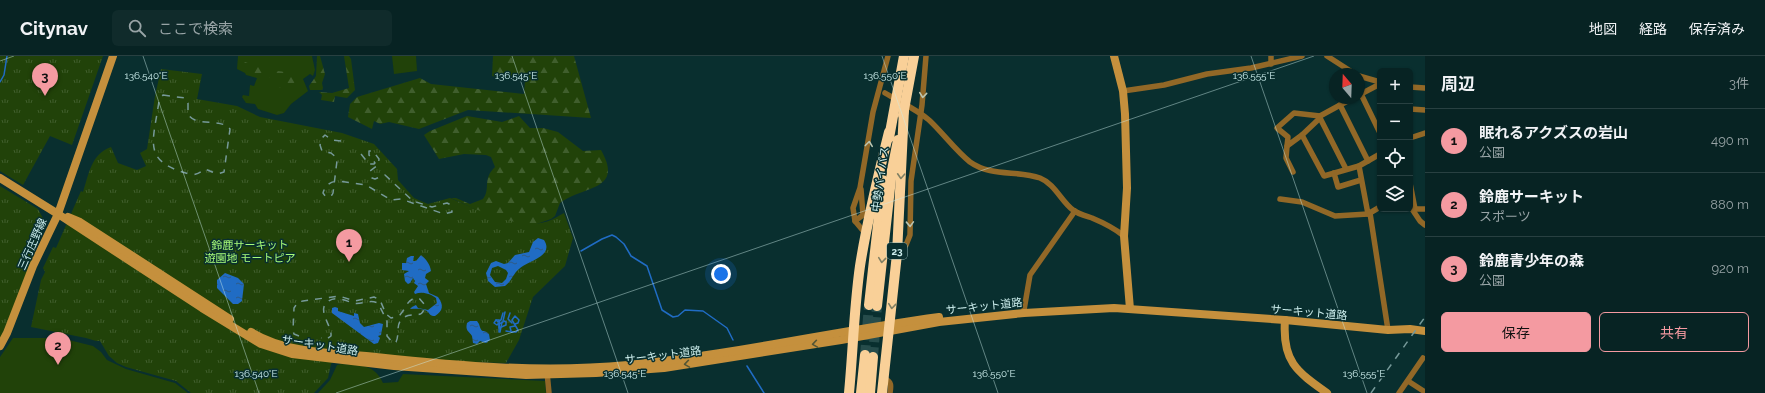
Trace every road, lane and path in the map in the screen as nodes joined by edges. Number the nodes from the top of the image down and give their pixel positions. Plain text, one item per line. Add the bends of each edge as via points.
1 (113, 56) edge
2 (888, 56) edge
3 (904, 56) edge
4 (914, 56) edge
5 (926, 56) edge
6 (1114, 56) edge
7 (1271, 56) edge
8 (1302, 56) edge
9 (1327, 56) edge
10 (1271, 64) junction
11 (1346, 68) edge
12 (1365, 78) edge
13 (1377, 82) edge
14 (1377, 85) edge
15 (1413, 87) edge
16 (1425, 88) edge
17 (1123, 91) junction
18 (1365, 92) edge
19 (885, 93) dead end
20 (1365, 104) edge
21 (1340, 105) joint
22 (909, 109) junction
23 (1413, 109) edge
24 (1425, 110) edge
25 (921, 114) junction
26 (1320, 117) junction
27 (1377, 127) edge
28 (889, 132) junction
29 (1425, 133) edge
30 (1302, 135) junction
31 (1413, 137) edge
32 (1287, 146) junction
33 (1377, 156) edge
34 (1368, 161) junction
35 (1358, 166) junction
36 (1346, 170) junction
37 (1293, 172) dead end
38 (1334, 173) junction
39 (0, 178) edge
40 (1361, 180) junction
41 (860, 188) junction
42 (1280, 199) dead end
43 (1413, 208) edge
44 (1425, 209) edge
45 (1377, 210) edge
46 (1074, 211) junction
47 (58, 214) junction
48 (1369, 214) junction
49 (855, 221) junction
50 (1425, 225) edge
51 (865, 234) junction
52 (1124, 236) junction
53 (897, 254) junction
54 (1114, 308) junction
55 (1130, 309) junction
56 (1024, 310) junction
57 (1285, 320) junction
58 (889, 327) junction
59 (1388, 330) junction
60 (1425, 331) edge
61 (854, 333) junction
62 (0, 346) edge
63 (1423, 358) dead end
64 (547, 371) junction
65 (885, 379) junction
66 (1408, 381) junction
67 (1425, 392) edge
68 (549, 393) edge
69 (849, 393) edge
70 (861, 393) edge
71 (870, 393) edge
72 (882, 393) edge
73 (890, 393) edge
74 (1326, 393) edge
75 (1399, 393) edge

1 - 47 street
41 -> 2 street via 873,112
3 - 28 highway, 中勢バイパス / 23
4 - 22 highway, 中勢バイパス / 23
5 -> 25 street
6 - 17 street
7 - 10 street
8 - 10 street
9 - 11 street
10 - 17 street
12 - 13 street
14 - 18 street
15 - 16 street
17 - 52 street via 1127,188
19 - 22 street
20 - 27 street
21 - 26 street
21 - 34 street
22 - 25 street
22 -> 28 highway, 中勢バイパス / 23 via 892,170 873,306
22 -> 53 highway, 23
23 - 24 street
25 - 46 street via 970,161 992,172 1016,173 1048,182
25 -> 53 street via 911,181 910,235 906,245
26 - 30 street
26 - 32 street via 1294,113 1277,128 1288,136
26 - 36 street
28 - 51 highway
29 - 31 street
30 - 32 street
30 - 38 street via 1324,176
32 - 37 street via 1286,158
33 - 34 street
34 - 35 street
35 - 36 street
35 - 40 street
36 - 38 street
38 - 40 street via 1338,187
39 - 47 street, 三行庄野線
40 - 48 street
41 - 49 street via 853,208
41 - 49 street via 863,215
42 - 48 street via 1302,202 1335,216
43 - 44 street
43 - 50 street
45 - 48 street
46 - 52 street via 1108,225
46 - 56 street via 1030,275
47 - 62 street, 三行庄野線
47 - 64 street, サーキット道路 via 202,308 269,347 292,354 394,366 501,374
48 - 59 street
49 - 51 street
51 - 61 highway via 855,303
52 - 55 street
53 -> 58 highway, 23
54 - 55 street, サーキット道路
54 - 56 street
54 - 58 street, サーキット道路 via 994,315
55 - 57 street, サーキット道路
56 - 58 street via 964,314
57 - 59 street, サーキット道路
57 - 74 street via 1284,341 1290,360 1304,377
58 - 61 street, サーキット道路
58 - 65 highway, 23
59 - 60 street, サーキット道路
61 - 64 street, サーキット道路 via 664,368
61 - 69 highway
63 - 66 street
64 - 68 street
65 - 72 highway, 23
65 - 73 street via 891,384
66 - 67 street
66 - 75 street
70 - 71 highway via 869,356

